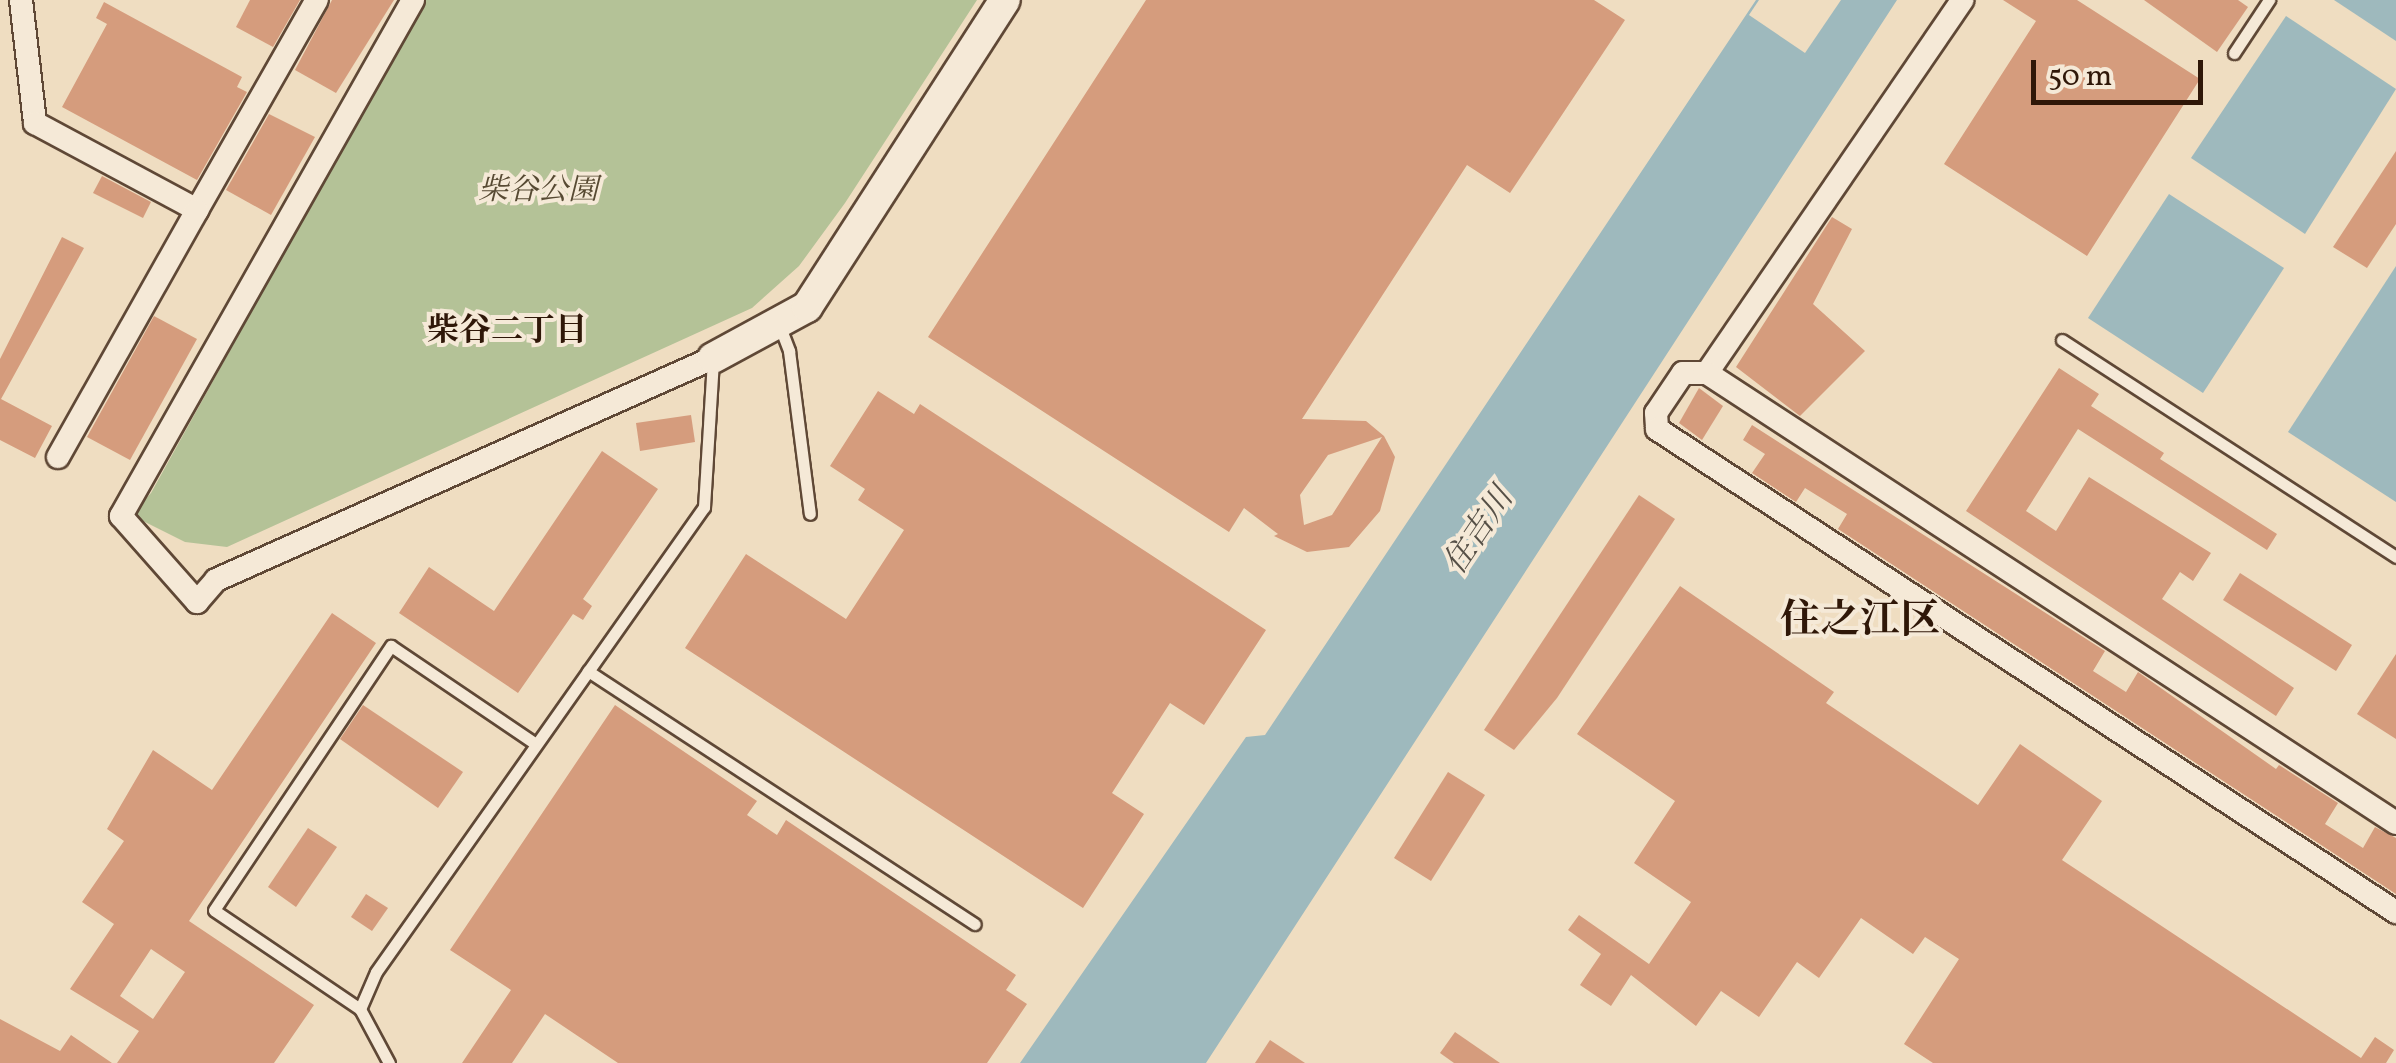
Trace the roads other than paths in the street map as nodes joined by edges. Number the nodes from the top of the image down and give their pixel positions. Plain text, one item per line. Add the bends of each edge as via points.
1 (21, 0) edge
2 (317, 0) edge
3 (413, 0) edge
4 (1005, 0) edge
5 (1962, 0) edge
6 (2269, 0) edge
7 (2234, 53) dead end
8 (197, 210) junction
9 (778, 322) junction
10 (2062, 340) dead end
11 (713, 358) junction
12 (1707, 373) junction
13 (58, 458) dead end
14 (810, 514) dead end
15 (2396, 557) edge
16 (588, 670) junction
17 (536, 744) junction
18 (2396, 823) edge
19 (2396, 912) edge
20 (975, 924) dead end
21 (360, 1008) junction
22 (389, 1063) edge

1 - 8 street via 35,123
2 - 8 street
3 - 11 street via 121,516 197,602 216,580
4 - 9 street via 806,307
5 - 12 street
6 - 7 lane
8 - 13 street
9 - 11 street
9 - 14 lane via 789,351
10 - 15 lane
11 - 16 lane via 704,507
12 - 18 street
12 - 19 street via 1683,372 1656,414 1657,429
16 - 17 lane
16 - 20 lane
17 - 21 lane via 376,972
17 - 21 lane via 391,646 214,910
21 - 22 lane

